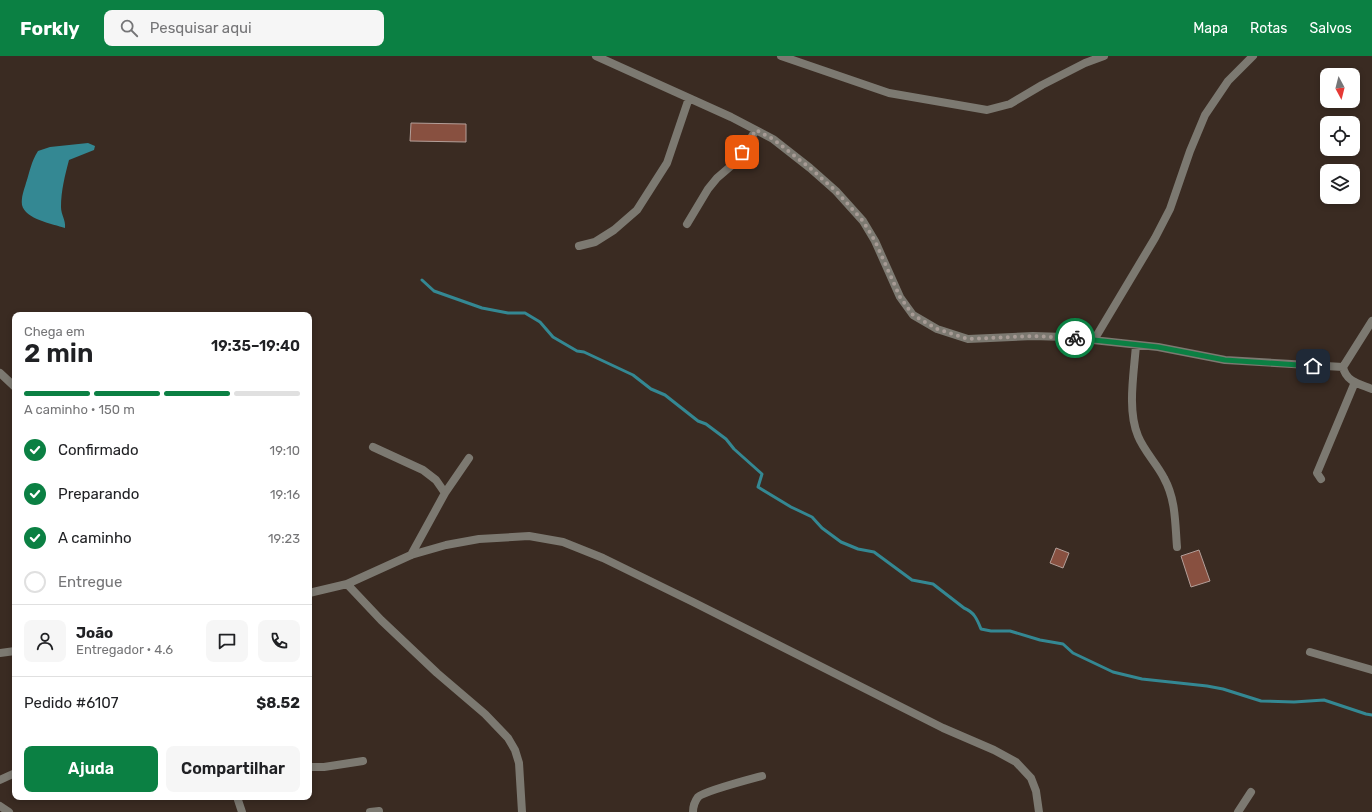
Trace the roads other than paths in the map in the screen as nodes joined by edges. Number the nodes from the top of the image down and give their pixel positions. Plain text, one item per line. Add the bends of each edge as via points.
1 (596, 56) edge
2 (781, 56) edge
3 (1104, 56) edge
4 (1254, 56) edge
5 (689, 98) junction
6 (756, 130) junction
7 (687, 224) dead end
8 (578, 246) dead end
9 (1372, 321) edge
10 (1094, 340) junction
11 (1136, 345) junction
12 (1343, 368) junction
13 (0, 373) edge
14 (1355, 382) junction
15 (12, 384) edge
16 (1372, 389) edge
17 (373, 447) dead end
18 (469, 458) dead end
19 (1321, 479) dead end
20 (445, 492) junction
21 (1177, 547) dead end
22 (411, 555) junction
23 (347, 584) junction
24 (312, 592) edge
25 (12, 651) edge
26 (1310, 652) dead end
27 (0, 653) edge
28 (1372, 670) edge
29 (363, 760) dead end
30 (312, 767) edge
31 (12, 774) edge
32 (762, 776) dead end
33 (0, 780) edge
34 (1251, 792) dead end
35 (238, 800) edge
36 (0, 806) edge
37 (379, 811) dead end
38 (9, 812) edge
39 (242, 812) edge
40 (370, 812) edge
41 (522, 812) edge
42 (692, 812) edge
43 (1039, 812) edge
44 (1238, 812) edge

1 - 5 street
2 - 3 street via 889,93 987,110 1010,104 1085,63
4 - 10 street via 1228,81 1205,114 1170,209
5 - 6 street
5 - 8 street via 667,163 637,210 595,242
6 - 7 street via 731,166 708,189
6 - 10 street via 773,139 810,168 836,191 863,221 875,241 900,297 913,315 937,329 968,339 1032,336
9 - 12 street
10 - 11 street
11 - 12 street via 1225,360
11 - 21 street via 1132,416 1138,436 1164,478 1174,504
12 - 14 street via 1349,380
13 - 15 street
14 - 16 street
14 - 19 street via 1316,473
17 - 20 street via 423,470 436,480
18 - 20 street
20 - 22 street
22 - 23 street
22 - 43 street via 480,539 529,536 563,542 603,558 1016,762 1031,778
23 - 24 street
23 - 41 street via 381,620 508,738 519,763
25 - 27 street
26 - 28 street
29 - 30 street
31 - 33 street
32 - 42 street via 698,797
34 - 44 street
35 - 39 street
36 - 38 street
37 - 40 street

